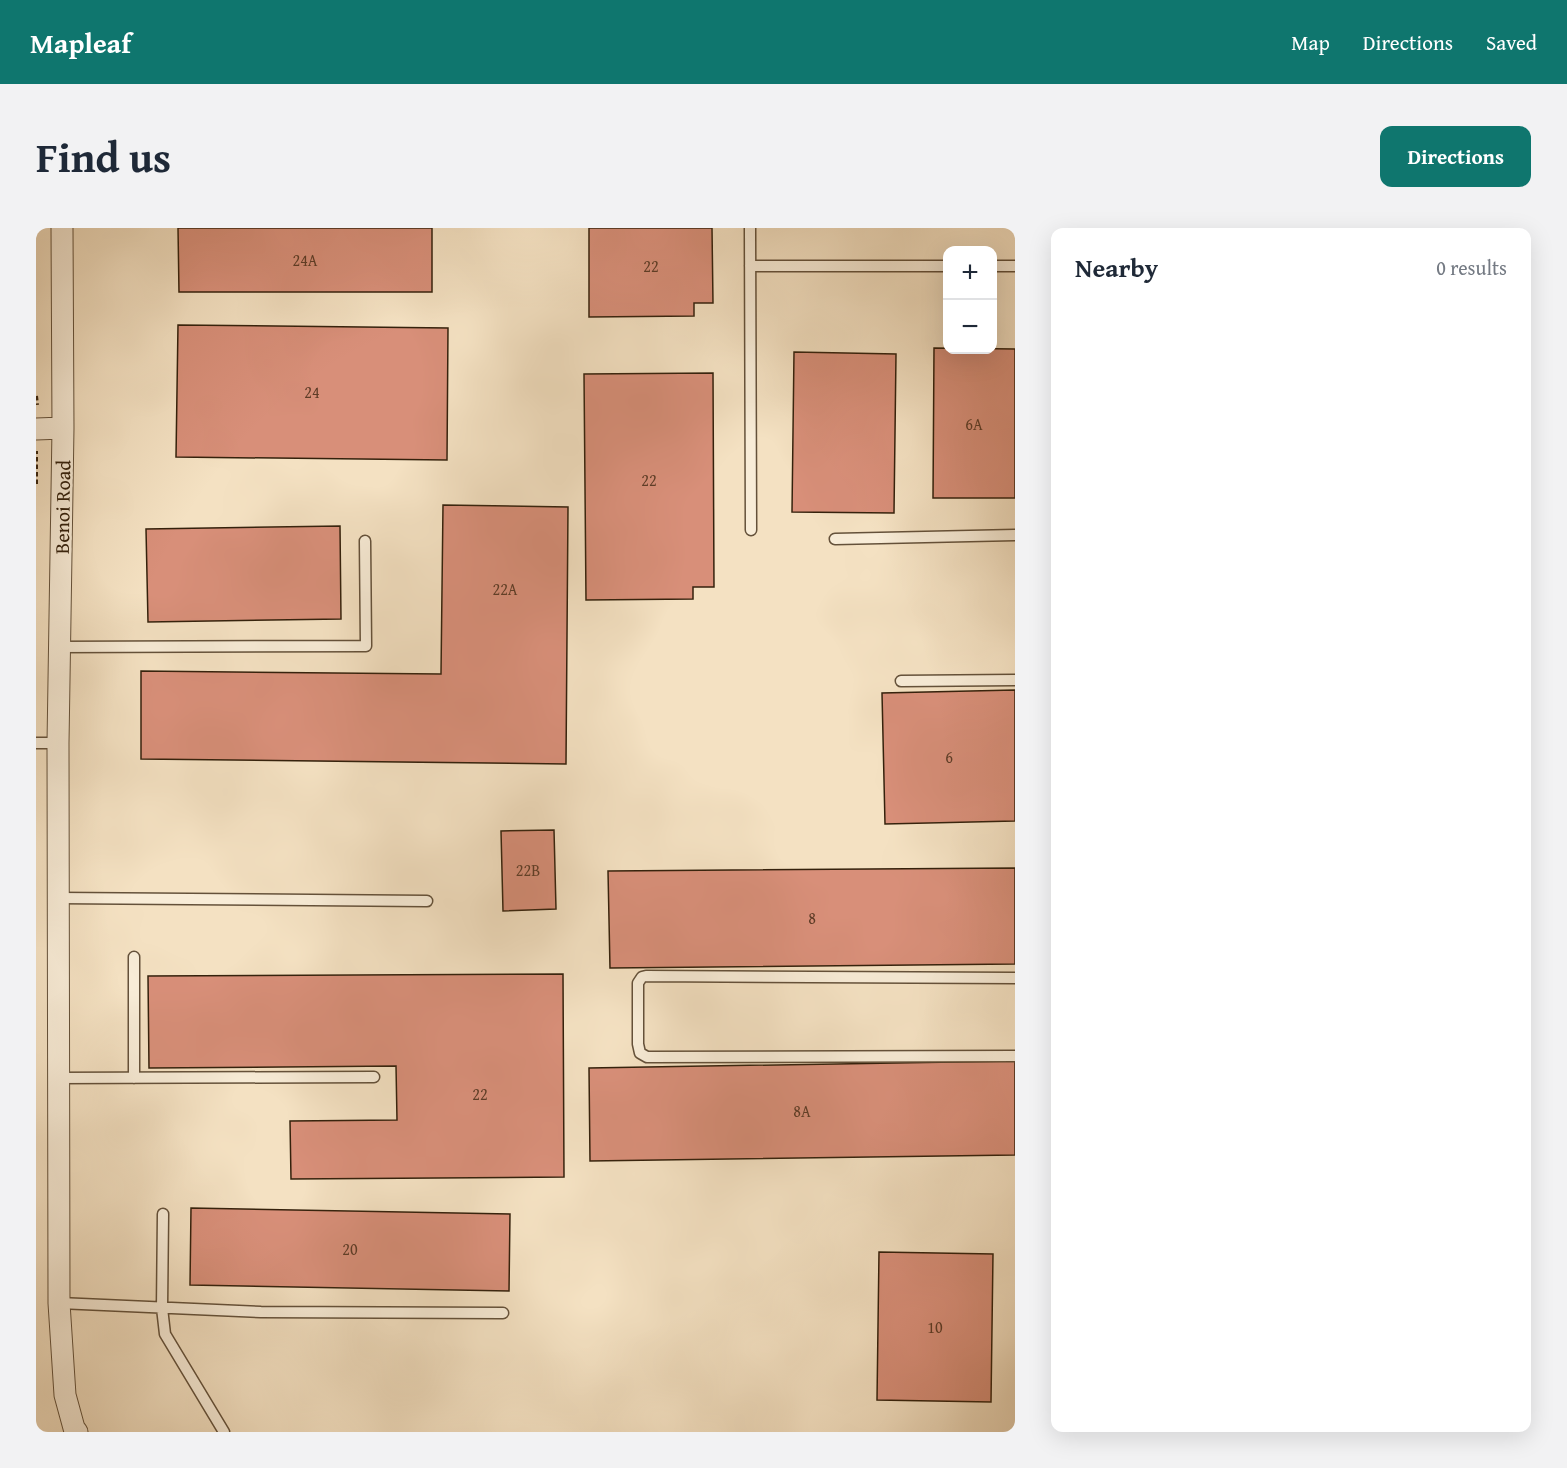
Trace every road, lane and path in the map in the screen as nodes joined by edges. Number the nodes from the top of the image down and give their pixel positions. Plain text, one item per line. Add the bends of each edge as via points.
1 (62, 228) edge
2 (750, 228) edge
3 (750, 266) junction
4 (943, 266) edge
5 (997, 266) edge
6 (1015, 266) edge
7 (36, 396) edge
8 (37, 405) edge
9 (63, 428) junction
10 (36, 429) edge
11 (36, 451) edge
12 (36, 484) edge
13 (751, 530) dead end
14 (1015, 535) edge
15 (835, 539) dead end
16 (365, 541) dead end
17 (59, 647) junction
18 (1015, 680) edge
19 (901, 681) dead end
20 (36, 743) edge
21 (58, 743) junction
22 (57, 898) junction
23 (427, 901) dead end
24 (134, 957) dead end
25 (1015, 978) edge
26 (1015, 1056) edge
27 (374, 1077) dead end
28 (57, 1078) junction
29 (134, 1078) junction
30 (163, 1214) dead end
31 (59, 1303) junction
32 (162, 1308) junction
33 (503, 1313) dead end
34 (77, 1432) edge
35 (224, 1432) edge

1 - 9 street, Benoi Road
2 - 3 lane
3 - 4 lane
3 - 13 lane
5 - 6 lane
7 - 8 path
9 - 10 street
9 - 17 street, Benoi Road
11 - 12 path
14 - 15 lane
16 - 17 lane via 366,646
17 - 21 street, Benoi Road
18 - 19 lane
20 - 21 lane
21 - 22 street, Benoi Road
22 - 23 lane
22 - 28 street, Benoi Road
24 - 29 lane
25 - 26 lane via 646,976 638,983 638,1044 640,1053 647,1057
27 - 29 lane
28 - 29 lane
28 - 31 street, Benoi Road
30 - 32 lane
31 - 32 lane
31 - 34 street, Benoi Road via 65,1395
32 - 33 lane
32 - 35 lane via 165,1334

